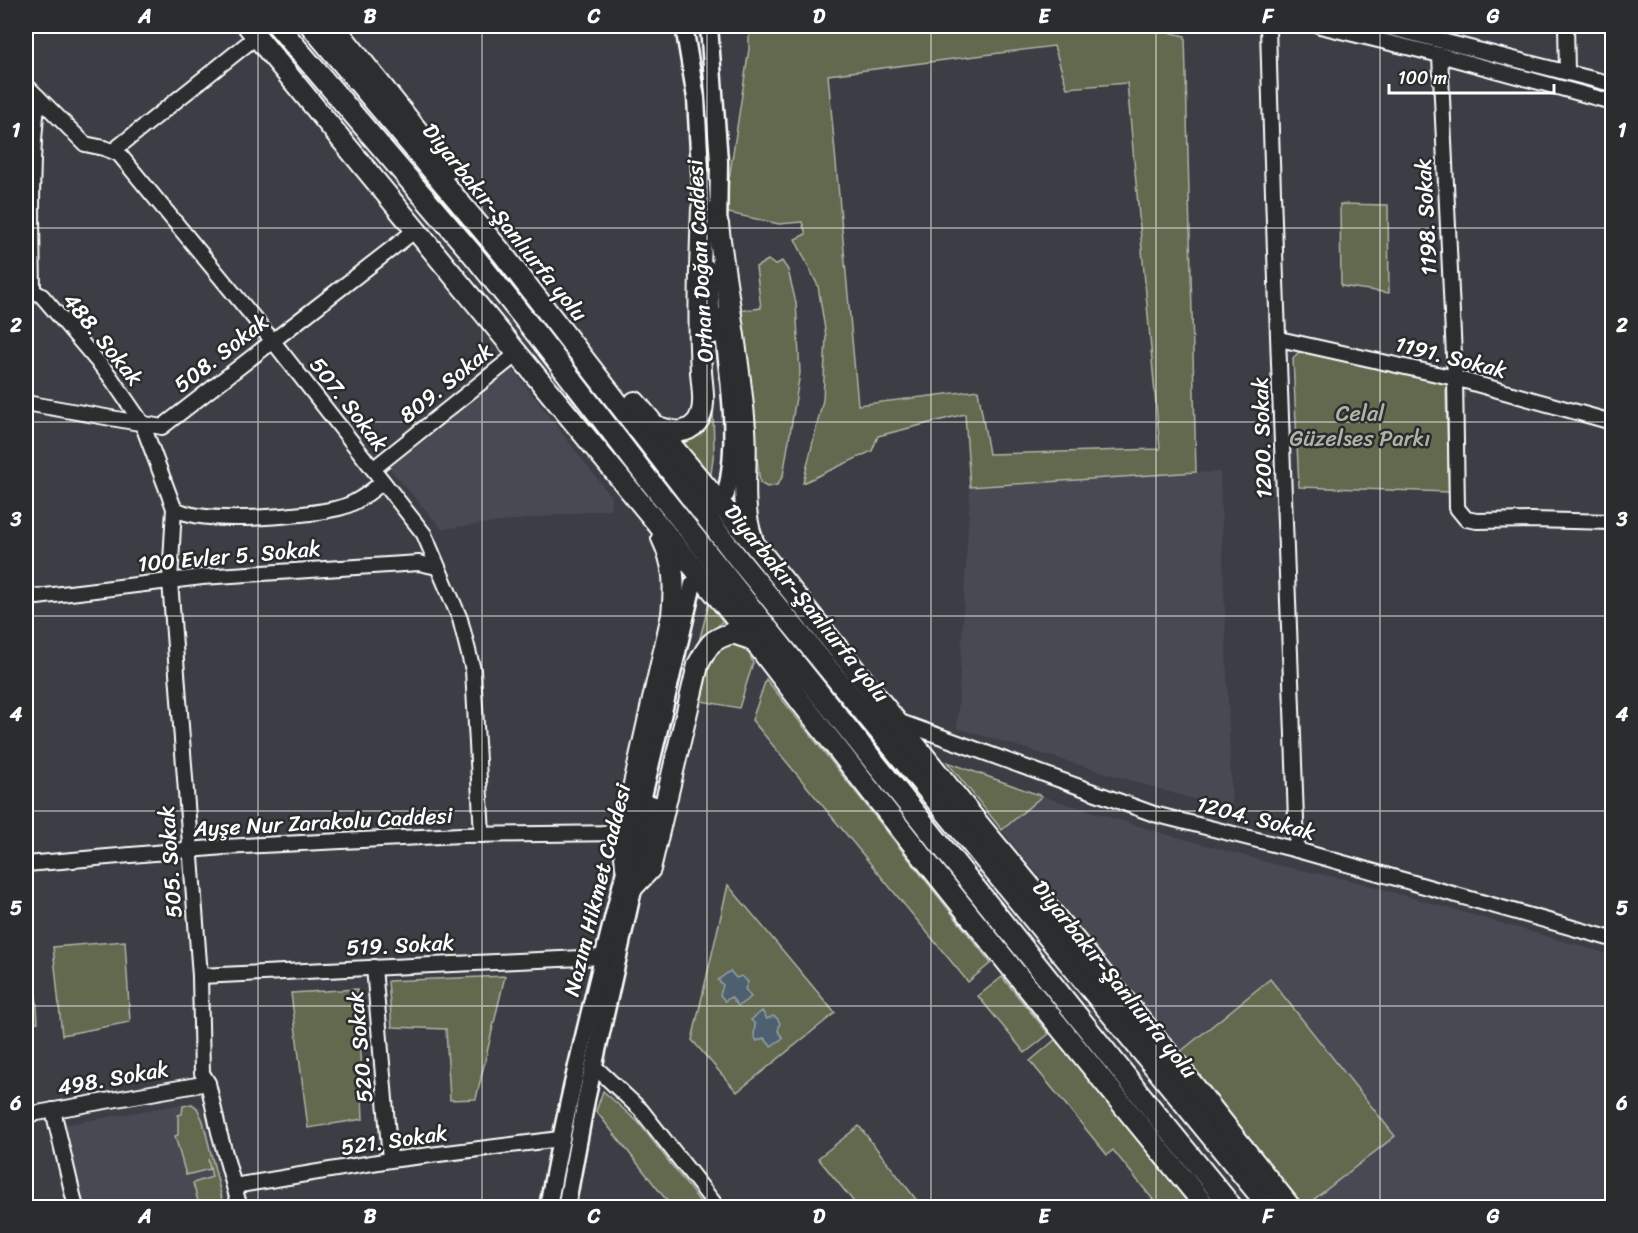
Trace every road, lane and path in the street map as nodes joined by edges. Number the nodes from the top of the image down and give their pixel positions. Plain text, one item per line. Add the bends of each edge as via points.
1 (278, 26) edge
2 (311, 26) edge
3 (334, 26) edge
4 (684, 26) edge
5 (709, 26) edge
6 (1268, 26) edge
7 (1320, 26) edge
8 (1383, 26) edge
9 (1566, 26) edge
10 (1421, 30) edge
11 (252, 31) edge
12 (1440, 55) junction
13 (1567, 71) junction
14 (1612, 84) edge
15 (26, 85) edge
16 (38, 98) junction
17 (1612, 102) edge
18 (112, 151) junction
19 (702, 209) junction
20 (718, 224) junction
21 (417, 229) junction
22 (29, 289) edge
23 (1279, 339) junction
24 (272, 340) junction
25 (518, 353) junction
26 (1455, 378) junction
27 (26, 403) edge
28 (1612, 422) edge
29 (142, 423) junction
30 (655, 426) junction
31 (373, 469) junction
32 (383, 482) junction
33 (641, 503) junction
34 (174, 507) junction
35 (1612, 522) edge
36 (754, 544) junction
37 (437, 567) junction
38 (170, 581) junction
39 (26, 594) edge
40 (754, 640) junction
41 (895, 720) junction
42 (623, 833) junction
43 (482, 835) junction
44 (190, 850) junction
45 (1297, 850) junction
46 (26, 864) edge
47 (626, 867) junction
48 (634, 886) junction
49 (1612, 939) edge
50 (603, 957) junction
51 (1091, 961) junction
52 (374, 967) junction
53 (200, 976) junction
54 (1028, 987) junction
55 (1148, 1058) junction
56 (594, 1066) junction
57 (208, 1083) junction
58 (1152, 1109) junction
59 (53, 1110) junction
60 (26, 1115) edge
61 (560, 1139) junction
62 (390, 1160) junction
63 (234, 1186) junction
64 (76, 1208) edge
65 (240, 1208) edge
66 (548, 1208) edge
67 (566, 1208) edge
68 (718, 1208) edge
69 (1208, 1208) edge
70 (1233, 1208) edge
71 (1269, 1208) edge
72 (1291, 1208) edge

1 - 58 highway, Diyarbakır-Şanlıurfa yolu via 538,336
2 - 55 highway, Diyarbakır-Şanlıurfa yolu via 502,253 740,561
3 - 30 highway
4 - 19 main road, Orhan Doğan Caddesi via 696,98
5 - 20 main road, Orhan Doğan Caddesi via 719,161
6 - 23 street, 1200. Sokak
7 - 12 street
8 - 10 street
9 - 13 street
10 - 13 street
11 - 18 street
11 - 21 highway
12 - 17 street
12 - 26 street, 1198. Sokak
13 - 14 street
15 - 16 street, 507. Sokak
16 - 18 street, 507. Sokak via 85,144
16 - 22 street via 32,140
18 - 24 street, 507. Sokak via 119,154
19 - 20 main road, Orhan Doğan Caddesi via 725,418 727,456 722,489 732,468 733,426
19 - 30 highway via 702,408 698,420 687,430 678,433
20 - 36 highway via 740,378 746,432 746,512
21 - 24 street, 508. Sokak
21 - 25 highway
22 - 29 street, 488. Sokak via 42,296 109,375
23 - 26 street, 1191. Sokak
23 - 45 street, 1200. Sokak
24 - 29 street, 508. Sokak via 162,427
24 - 31 street, 507. Sokak
25 - 31 street, 809. Sokak
25 - 33 highway
26 - 28 street, 1191. Sokak
26 - 35 street, 1198. Sokak via 1456,508 1460,514 1477,521
27 - 29 street, 508. Sokak
29 - 34 street, 488. Sokak
30 - 36 highway
31 - 32 street, 507. Sokak
32 - 34 street via 341,508 272,518 204,516 182,513
32 - 37 street, 507. Sokak via 424,534
33 - 40 highway
33 - 42 highway via 672,562 675,588
34 - 38 street, 505. Sokak
36 - 41 highway
37 - 38 street, 100 Evler 5. Sokak via 419,563
37 - 43 street, 507. Sokak via 460,619 473,670
38 - 39 street, 100 Evler 5. Sokak via 37,597
38 - 44 street, 505. Sokak
40 - 48 highway via 733,633 713,640 698,665 650,869
40 - 54 highway
41 - 45 street, 1204. Sokak via 1154,814
41 - 51 highway
42 - 43 street, Ayşe Nur Zarakolu Caddesi
42 - 47 highway
43 - 44 street, Ayşe Nur Zarakolu Caddesi
44 - 46 street, Ayşe Nur Zarakolu Caddesi
44 - 53 street, 505. Sokak
45 - 49 street, 1204. Sokak
47 - 48 main road, Nazım Hikmet Caddesi via 697,590
47 - 50 main road, Nazım Hikmet Caddesi
48 - 56 main road, Nazım Hikmet Caddesi
50 - 52 street, 519. Sokak
50 - 61 main road, Nazım Hikmet Caddesi
51 - 55 highway
51 - 72 highway
52 - 53 street, 519. Sokak
52 - 62 street, 520. Sokak
53 - 57 street, 505. Sokak via 202,1073
54 - 58 highway
54 - 69 highway
55 - 71 highway, Diyarbakır-Şanlıurfa yolu
56 - 67 main road, Nazım Hikmet Caddesi
56 - 68 street via 641,1110
57 - 59 street, 498. Sokak
57 - 63 street, 505. Sokak
58 - 70 highway, Diyarbakır-Şanlıurfa yolu
59 - 60 street, 498. Sokak
59 - 64 street
61 - 62 street, 521. Sokak
61 - 66 main road, Nazım Hikmet Caddesi
62 - 63 street, 521. Sokak
63 - 65 street, 505. Sokak

